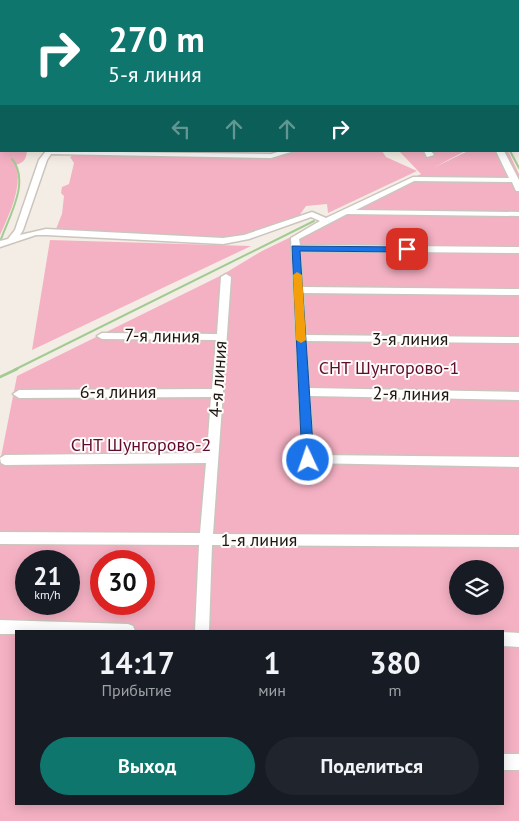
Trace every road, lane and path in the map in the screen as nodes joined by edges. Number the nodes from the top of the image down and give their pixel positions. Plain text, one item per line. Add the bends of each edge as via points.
1 (49, 152) edge
2 (87, 152) edge
3 (287, 152) edge
4 (501, 152) edge
5 (515, 180) junction
6 (519, 189) edge
7 (347, 211) junction
8 (519, 214) edge
9 (326, 221) junction
10 (5, 243) edge
11 (296, 245) junction
12 (519, 250) edge
13 (226, 277) dead end
14 (298, 290) junction
15 (519, 292) edge
16 (102, 336) dead end
17 (221, 337) junction
18 (301, 338) junction
19 (519, 340) edge
20 (304, 392) junction
21 (217, 393) junction
22 (19, 394) dead end
23 (519, 396) edge
24 (212, 458) junction
25 (5, 460) dead end
26 (519, 462) edge
27 (0, 538) edge
28 (206, 539) junction
29 (519, 542) edge
30 (0, 627) edge
31 (96, 630) edge
32 (202, 630) edge
33 (504, 639) edge
34 (519, 640) edge
35 (504, 762) edge
36 (519, 762) edge

1 - 10 street via 20,230
2 - 3 street via 206,156 271,156
4 - 5 street
5 - 6 street
5 - 7 street via 413,179
7 - 8 street
7 - 9 street
9 - 10 street via 312,214 246,237 223,241 46,232
9 - 11 street via 297,236
11 - 12 street
11 - 14 street
13 - 17 street, 4-я линия
14 - 15 street
14 - 18 street
16 - 17 street, 7-я линия
17 - 21 street, 4-я линия
18 - 19 street, 3-я линия
18 - 20 street
20 - 23 street, 2-я линия
20 - 26 street via 308,460
21 - 22 street, 6-я линия
21 - 24 street, 4-я линия
24 - 25 street
24 - 28 street, 4-я линия
27 - 28 street, 1-я линия
28 - 29 street, 1-я линия
28 - 32 street, 4-я линия
30 - 31 street
33 - 34 street
35 - 36 street

